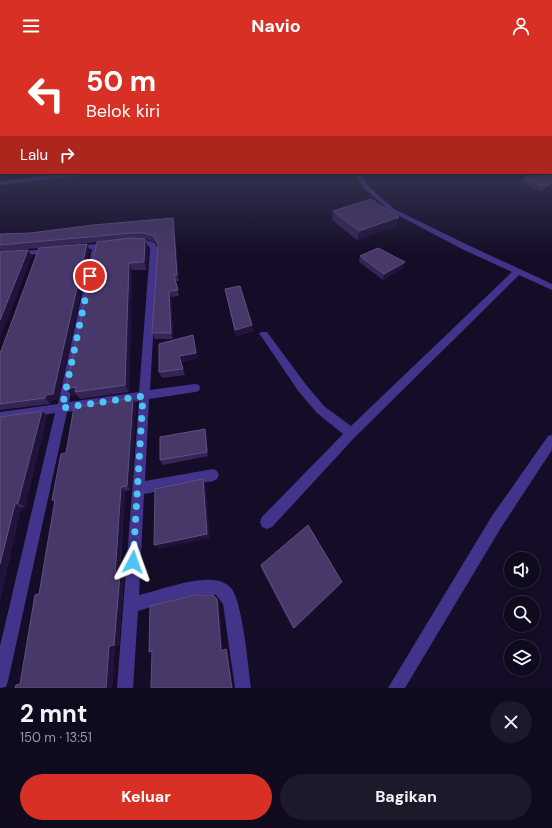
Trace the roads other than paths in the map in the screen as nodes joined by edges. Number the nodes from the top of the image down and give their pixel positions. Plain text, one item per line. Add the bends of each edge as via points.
1 (374, 195) edge
2 (96, 246) junction
3 (0, 255) edge
4 (518, 271) junction
5 (552, 287) edge
6 (264, 334) dead end
7 (195, 388) dead end
8 (143, 396) junction
9 (62, 408) junction
10 (0, 417) edge
11 (351, 433) junction
12 (552, 440) edge
13 (213, 475) dead end
14 (137, 490) junction
15 (267, 522) dead end
16 (130, 606) junction
17 (0, 681) edge
18 (125, 688) edge
19 (243, 688) edge
20 (396, 688) edge

1 - 4 street via 412,222
2 - 3 street via 64,249 37,256
2 - 8 street via 145,242 152,245 154,250
2 - 9 street
4 - 5 street
4 - 11 street
6 - 11 street via 303,389 322,410
7 - 8 street
8 - 9 street
8 - 14 street
9 - 10 street
9 - 17 street
11 - 15 street
12 - 20 street via 497,521
13 - 14 street
14 - 16 street
16 - 18 street
16 - 19 street via 204,587 216,587 226,592 231,604

